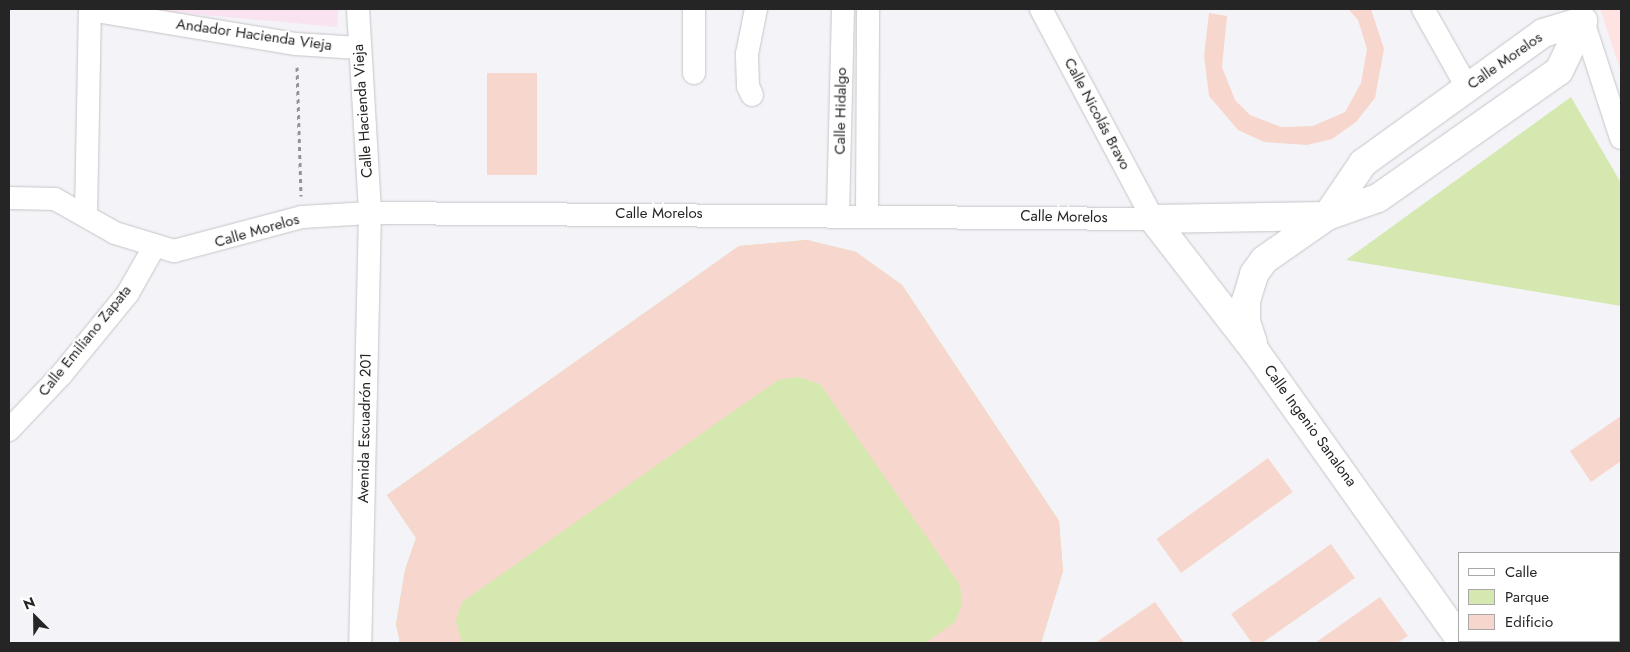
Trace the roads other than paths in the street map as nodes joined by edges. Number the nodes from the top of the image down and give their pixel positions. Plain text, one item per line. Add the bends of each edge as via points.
1 (90, 9) edge
2 (358, 9) edge
3 (694, 9) edge
4 (756, 9) edge
5 (844, 9) edge
6 (868, 9) edge
7 (1041, 9) edge
8 (1423, 9) edge
9 (1581, 15) edge
10 (359, 48) junction
11 (694, 74) dead end
12 (1467, 87) junction
13 (752, 95) dead end
14 (1621, 138) edge
15 (9, 198) edge
16 (370, 213) junction
17 (86, 214) junction
18 (838, 214) junction
19 (867, 214) junction
20 (1327, 216) junction
21 (1153, 219) junction
22 (154, 247) junction
23 (1256, 352) junction
24 (9, 430) edge
25 (1458, 638) edge
26 (360, 643) edge

1 - 10 street, Andador Hacienda Vieja via 296,44
1 - 17 street
2 - 10 street, Calle Hacienda Vieja
3 - 11 street
4 - 13 street via 747,54 748,86
5 - 18 street, Calle Hidalgo
6 - 19 street, Calle Hidalgo
7 - 21 street, Calle Nicolás Bravo
8 - 12 street
9 - 12 main road, Calle Morelos via 1543,32
9 - 14 street
9 - 20 main road, Calle Morelos via 1559,71 1378,198
10 - 16 street, Calle Hacienda Vieja
12 - 20 main road, Calle Morelos via 1363,164
15 - 17 street, Calle Morelos via 55,199
16 - 18 street, Calle Morelos
16 - 22 street, Calle Morelos via 302,217 174,252
16 - 26 street, Avenida Escuadrón 201
17 - 22 street, Calle Morelos via 115,233
18 - 19 street, Calle Morelos
19 - 21 street, Calle Morelos
20 - 21 main road, Calle Morelos
20 - 23 main road via 1264,260 1254,274 1246,301 1246,322
21 - 23 main road, Calle Ingenio Sanalona
22 - 24 street, Calle Emiliano Zapata via 128,293
23 - 25 main road, Calle Ingenio Sanalona

